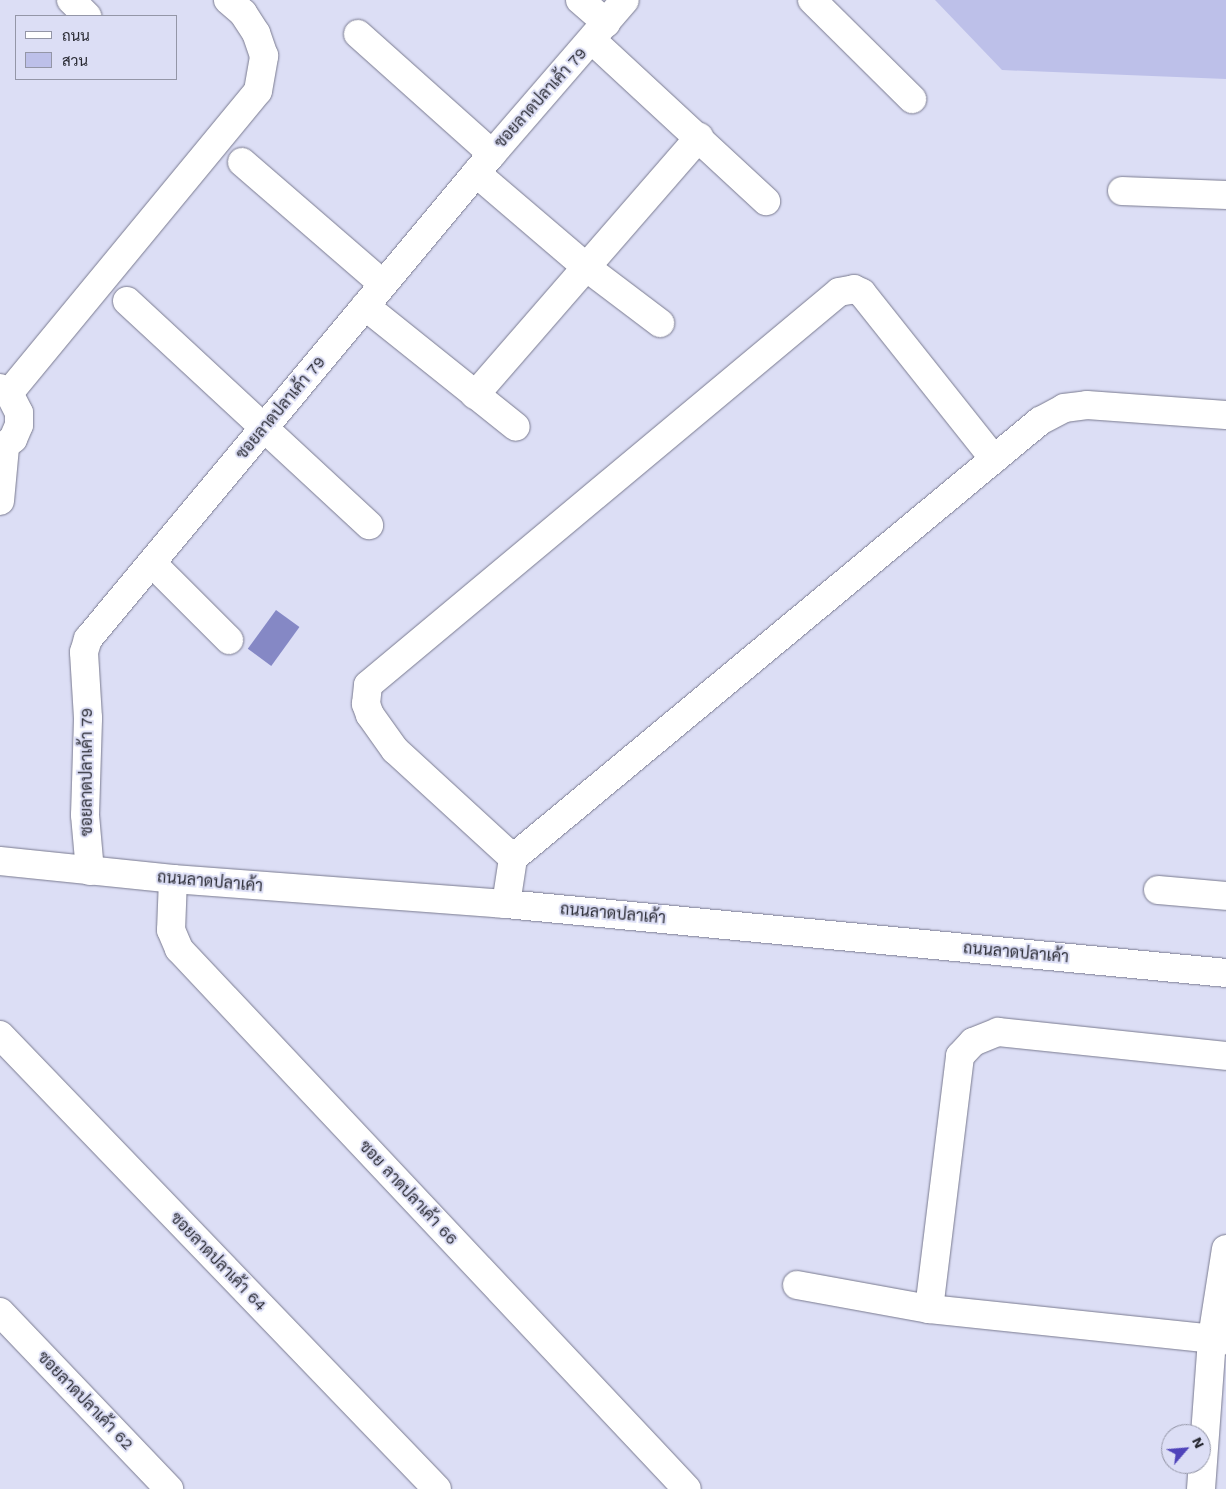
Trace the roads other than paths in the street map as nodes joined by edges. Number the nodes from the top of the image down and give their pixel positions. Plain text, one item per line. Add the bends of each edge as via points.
1 (72, 0) edge
2 (228, 0) edge
3 (580, 0) edge
4 (625, 0) edge
5 (812, 0) edge
6 (86, 15) edge
7 (600, 32) junction
8 (358, 34) dead end
9 (912, 99) dead end
10 (699, 137) junction
11 (242, 162) dead end
12 (484, 164) junction
13 (1122, 192) dead end
14 (1226, 194) edge
15 (766, 201) dead end
16 (586, 266) junction
17 (383, 284) junction
18 (127, 301) dead end
19 (365, 306) junction
20 (660, 323) dead end
21 (4, 390) edge
22 (475, 395) junction
23 (1226, 415) edge
24 (516, 427) dead end
25 (264, 428) junction
26 (2, 448) edge
27 (994, 459) junction
28 (0, 501) edge
29 (369, 525) dead end
30 (152, 562) junction
31 (229, 640) dead end
32 (513, 858) junction
33 (0, 861) edge
34 (90, 871) junction
35 (173, 879) junction
36 (1158, 890) dead end
37 (1226, 896) edge
38 (506, 904) junction
39 (1226, 973) edge
40 (0, 1035) edge
41 (1226, 1056) edge
42 (1226, 1249) edge
43 (797, 1285) dead end
44 (929, 1309) junction
45 (0, 1312) edge
46 (1219, 1339) edge
47 (169, 1489) edge
48 (437, 1489) edge
49 (687, 1489) edge
50 (1201, 1489) edge

1 - 6 street
2 - 21 street via 248,20 261,48 263,74 258,91
3 - 7 street
4 - 7 street, ซอยลาดปลาเค้า 79
5 - 9 street
7 - 10 street
7 - 12 street, ซอยลาดปลาเค้า 79
8 - 12 street
10 - 15 street
10 - 16 street
11 - 17 street
12 - 16 street
12 - 17 street, ซอยลาดปลาเค้า 79
13 - 14 street
16 - 20 street
16 - 22 street
17 - 19 street, ซอยลาดปลาเค้า 79
18 - 25 street
19 - 22 street
19 - 25 street, ซอยลาดปลาเค้า 79
21 - 26 street via 19,413 19,425 14,439
22 - 24 street
23 - 27 street via 1087,405 1064,408 1040,421
25 - 29 street
25 - 30 street, ซอยลาดปลาเค้า 79
26 - 28 street
27 - 32 street
27 - 32 street via 862,293 854,289 839,292 368,685 366,704 370,715 395,750
30 - 31 street
30 - 34 street, ซอยลาดปลาเค้า 79 via 88,639 84,652 88,718 85,815
32 - 38 street
33 - 34 street, ถนนลาดปลาเค้า
34 - 35 street, ถนนลาดปลาเค้า
35 - 38 street, ถนนลาดปลาเค้า
35 - 49 street, ซอย ลาดปลาเค้า 66 via 171,930 179,949
36 - 37 street
38 - 39 street, ถนนลาดปลาเค้า
40 - 48 street, ซอยลาดปลาเค้า 64
41 - 44 street via 998,1032 973,1042 960,1056
42 - 46 street
43 - 44 street
44 - 46 street
45 - 47 street, ซอยลาดปลาเค้า 62
46 - 50 street

